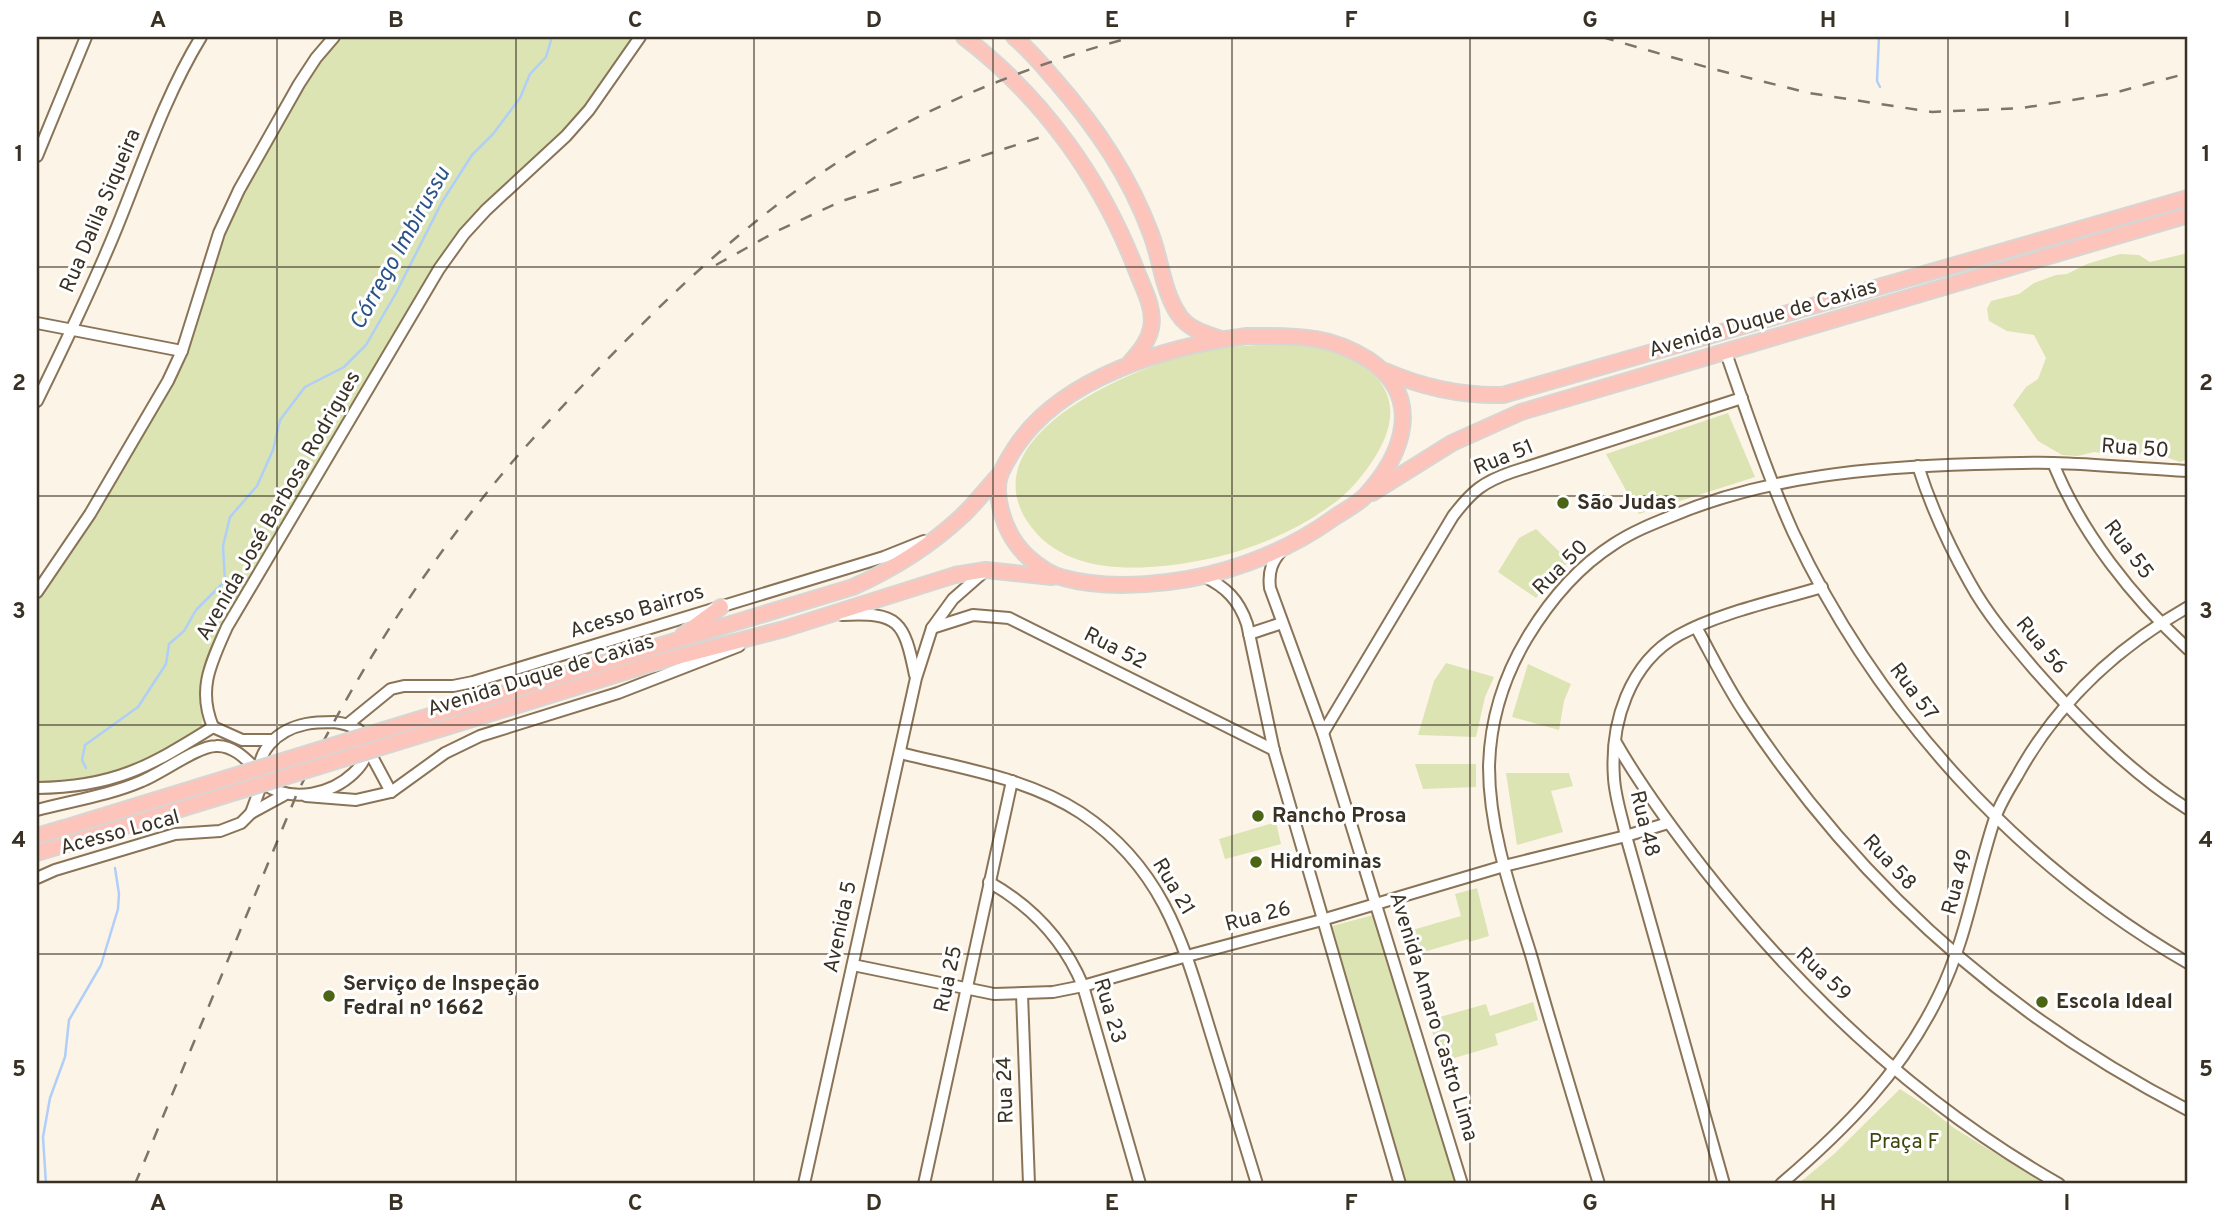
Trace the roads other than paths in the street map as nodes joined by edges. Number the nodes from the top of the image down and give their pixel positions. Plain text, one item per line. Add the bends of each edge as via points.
1 (86, 37) edge
2 (201, 37) edge
3 (334, 37) edge
4 (640, 37) edge
5 (964, 37) edge
6 (1014, 37) edge
7 (37, 156) edge
8 (2188, 198) edge
9 (2188, 215) edge
10 (37, 323) edge
11 (72, 331) junction
12 (1222, 339) junction
13 (182, 351) junction
14 (1726, 354) junction
15 (1128, 365) junction
16 (1385, 371) junction
17 (1742, 398) junction
18 (37, 401) edge
19 (2053, 463) junction
20 (1918, 466) junction
21 (2188, 471) edge
22 (998, 476) junction
23 (1773, 484) junction
24 (1364, 497) junction
25 (943, 533) junction
26 (1285, 547) junction
27 (986, 570) junction
28 (1203, 576) junction
29 (1062, 578) junction
30 (1822, 587) junction
31 (37, 592) edge
32 (721, 607) junction
33 (2188, 607) edge
34 (825, 615) junction
35 (2162, 622) junction
36 (1282, 623) junction
37 (1696, 627) junction
38 (932, 628) junction
39 (784, 629) junction
40 (1249, 634) junction
41 (674, 641) junction
42 (2188, 649) edge
43 (916, 678) junction
44 (2066, 705) junction
45 (348, 724) junction
46 (213, 727) junction
47 (1323, 733) junction
48 (1614, 738) junction
49 (273, 740) junction
50 (1274, 750) junction
51 (369, 751) junction
52 (900, 753) junction
53 (257, 769) junction
54 (1012, 782) junction
55 (262, 783) junction
56 (37, 788) edge
57 (391, 792) junction
58 (284, 794) junction
59 (306, 796) junction
60 (2188, 809) edge
61 (37, 810) edge
62 (251, 813) junction
63 (1996, 817) junction
64 (1668, 822) junction
65 (1626, 835) junction
66 (37, 836) edge
67 (37, 853) edge
68 (1504, 866) junction
69 (37, 878) edge
70 (989, 882) junction
71 (1377, 905) junction
72 (1322, 920) junction
73 (1187, 956) junction
74 (1957, 957) junction
75 (2188, 963) edge
76 (853, 965) junction
77 (1083, 986) junction
78 (966, 990) junction
79 (1023, 995) junction
80 (1896, 1069) junction
81 (2188, 1110) edge
82 (804, 1184) edge
83 (924, 1184) edge
84 (1029, 1184) edge
85 (1140, 1184) edge
86 (1257, 1184) edge
87 (1400, 1184) edge
88 (1462, 1184) edge
89 (1599, 1184) edge
90 (1724, 1184) edge
91 (1781, 1184) edge
92 (2059, 1184) edge

1 - 7 street
2 - 11 street, Rua Dalila Siqueira via 155,131
3 - 13 street via 299,84 239,190 219,233
4 - 46 street, Avenida José Barbosa Rodrigues via 574,127 486,210 439,269 228,627 208,672 206,710
5 - 15 main road via 1013,77 1044,112 1088,173 1121,235 1152,309 1146,344
6 - 12 main road via 1104,140 1137,197 1180,317
8 - 16 main road, Avenida Duque de Caxias via 1503,395 1441,391
9 - 14 main road, Avenida Duque de Caxias
10 - 11 street
11 - 13 street
11 - 18 street, Rua Dalila Siqueira
12 - 15 main road, Avenida Duque de Caxias
12 - 16 main road, Avenida Duque de Caxias via 1316,338 1358,353
13 - 31 street via 169,381 90,513
14 - 17 street, Rua 57
14 - 24 main road, Avenida Duque de Caxias via 1521,412 1452,443
15 - 22 main road, Avenida Duque de Caxias via 1043,415 1025,432
16 - 24 main road via 1401,400 1403,431
17 - 23 street, Rua 57
17 - 47 street, Rua 51 via 1488,480 1469,495
19 - 20 street, Rua 50
19 - 21 street, Rua 50
19 - 35 street, Rua 55 via 2081,519 2116,570
20 - 23 street, Rua 50
20 - 44 street, Rua 56 via 1970,585 2007,637
22 - 25 main road, Avenida Duque de Caxias
22 - 29 main road via 1000,508 1012,538 1043,569
23 - 30 street, Rua 57
23 - 68 street, Rua 50 via 1690,508 1613,544 1560,592 1537,621 1500,693 1492,730 1491,802
24 - 26 main road, Avenida Duque de Caxias
25 - 32 street, Acesso Bairros via 884,557
25 - 41 main road, Avenida Duque de Caxias via 900,563 853,587
26 - 28 main road, Avenida Duque de Caxias
26 - 36 street, Avenida Amaro Castro Lima via 1269,576
27 - 29 main road, Avenida Duque de Caxias
27 - 34 main road, Avenida Duque de Caxias via 955,575
27 - 38 street, Avenida 5 via 953,599
28 - 29 main road, Avenida Duque de Caxias via 1135,584
28 - 40 street via 1235,598
30 - 37 street, Rua 48
30 - 63 street, Rua 57 via 1900,709
32 - 41 main road
32 - 45 street, Acesso Bairros via 473,682 391,689
33 - 35 street, Rua 49
34 - 39 main road, Avenida Duque de Caxias
34 - 43 street, Avenida 5 via 880,615 893,621 903,630
35 - 42 street, Rua 55
35 - 44 street, Rua 49 via 2113,658
36 - 40 street
36 - 47 street, Avenida Amaro Castro Lima
37 - 48 street, Rua 48 via 1678,635 1647,661 1626,695
37 - 74 street, Rua 58 via 1745,713 1811,803 1858,860
38 - 43 street, Avenida 5
38 - 50 street, Rua 52 via 973,615 1009,618
39 - 57 street via 618,693 480,737 444,754
39 - 67 main road, Avenida Duque de Caxias, bridge via 654,663
40 - 50 street
41 - 66 main road, Avenida Duque de Caxias, bridge
43 - 52 street, Avenida 5
44 - 60 street, Rua 56 via 2119,757
44 - 63 street, Rua 49 via 2026,759
45 - 49 street via 308,723
45 - 51 street via 358,729
46 - 49 street via 242,740
46 - 56 street via 161,760 124,775 95,783
47 - 71 street, Avenida Amaro Castro Lima
48 - 64 street, Rua 59
48 - 65 street, Rua 48 via 1614,780
49 - 53 street
50 - 72 street
51 - 57 street
51 - 59 street via 346,780
52 - 54 street, Rua 21
52 - 76 street, Avenida 5
53 - 55 street
53 - 61 street, Acesso Local via 237,751 217,745 199,749 140,782
54 - 70 street, Rua 25
54 - 73 street, Rua 21 via 1080,813 1129,853 1162,899
55 - 58 street
55 - 62 street
57 - 59 street via 355,800
58 - 59 street
58 - 62 street, Acesso Local
62 - 69 street, Acesso Local via 241,823 220,831 175,834
63 - 74 street, Rua 49
63 - 75 street, Rua 57 via 2094,901
64 - 65 street, Rua 26
64 - 80 street, Rua 59 via 1771,950
65 - 68 street, Rua 26
65 - 90 street, Rua 48
68 - 71 street, Rua 26
68 - 89 street, Rua 50
70 - 77 street, Rua 23 via 1047,926
70 - 78 street, Rua 25
71 - 72 street, Rua 26
71 - 88 street, Avenida Amaro Castro Lima
72 - 73 street, Rua 26
72 - 87 street
73 - 77 street, Rua 26
73 - 86 street, Rua 21
74 - 80 street, Rua 49
74 - 81 street, Rua 58 via 2048,1027
76 - 78 street, Rua 26
76 - 82 street, Avenida 5
77 - 79 street, Rua 26
77 - 85 street, Rua 23
78 - 79 street, Rua 26
78 - 83 street, Rua 25
79 - 84 street, Rua 24
80 - 91 street, Rua 49 via 1828,1144
80 - 92 street, Rua 59 via 1961,1123

